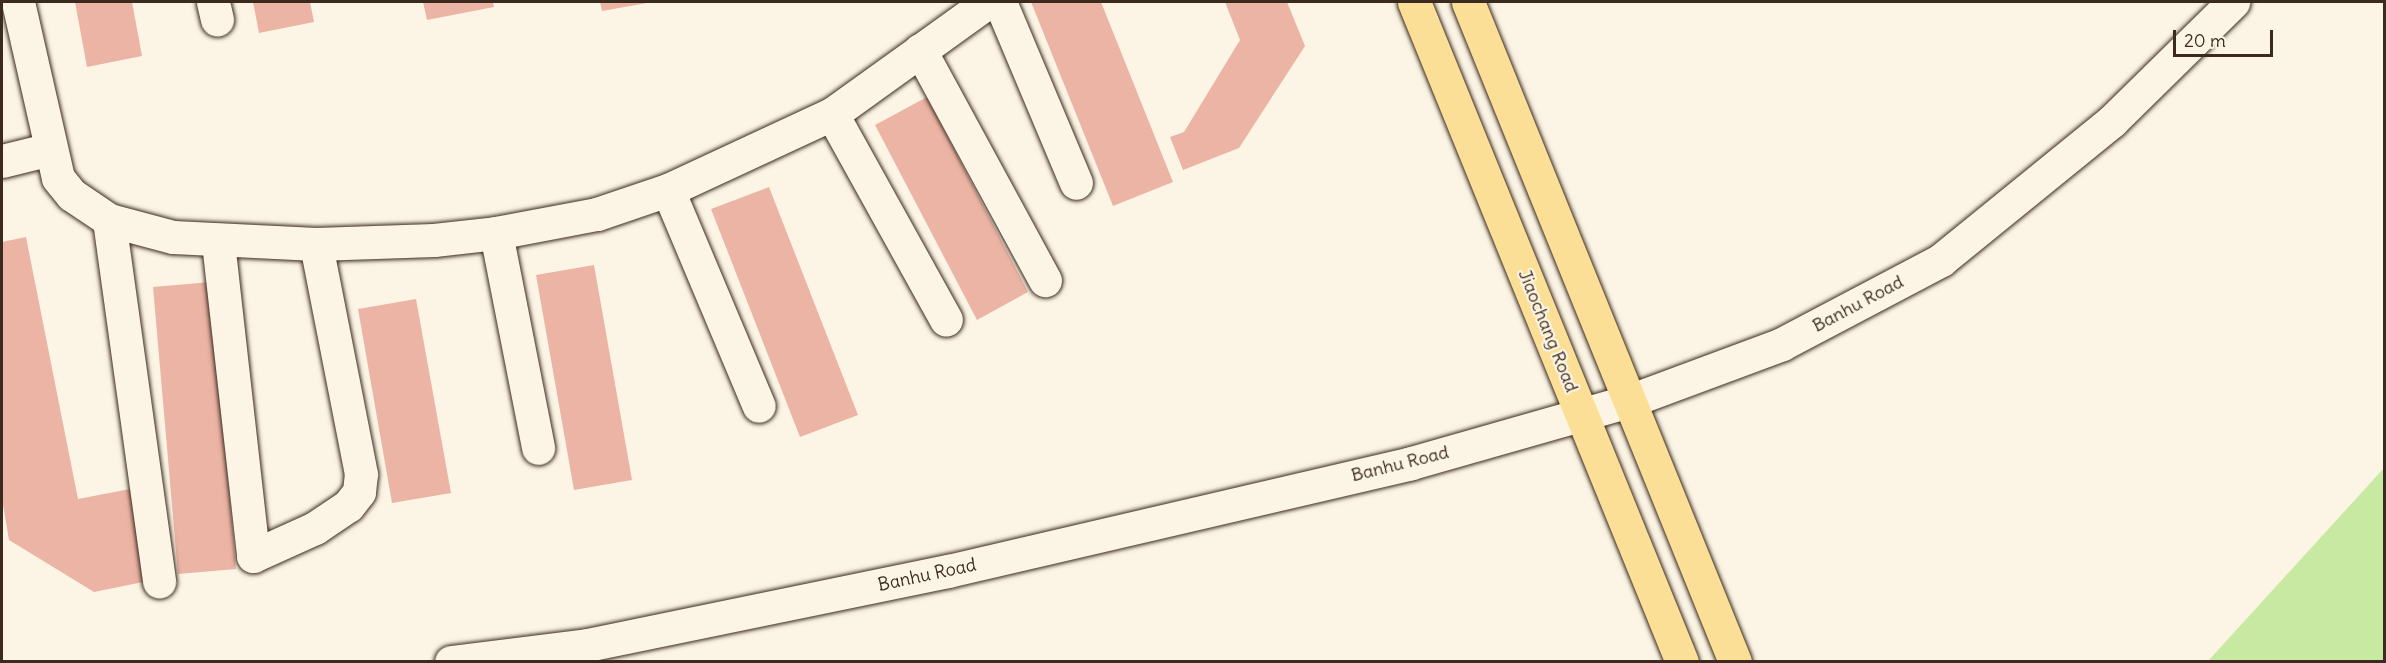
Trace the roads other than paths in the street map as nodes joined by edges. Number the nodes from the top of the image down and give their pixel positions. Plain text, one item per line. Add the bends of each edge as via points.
1 (18, 2) edge
2 (988, 2) edge
3 (1000, 2) edge
4 (1414, 2) edge
5 (1468, 2) edge
6 (2233, 2) edge
7 (920, 50) junction
8 (832, 114) junction
9 (50, 149) junction
10 (2, 161) edge
11 (1076, 183) dead end
12 (668, 190) junction
13 (109, 220) junction
14 (495, 233) junction
15 (218, 242) junction
16 (316, 244) junction
17 (1045, 280) dead end
18 (946, 320) dead end
19 (1629, 400) junction
20 (759, 406) dead end
21 (1582, 414) junction
22 (538, 448) dead end
23 (159, 582) dead end
24 (451, 662) edge
25 (1682, 662) edge
26 (1735, 662) edge

1 - 9 street
2 - 7 street
3 - 11 street
4 - 21 main road, Jiaochang Road
5 - 19 main road
6 - 19 street, Banhu Road via 2112,121 1941,260 1782,344
7 - 8 street
7 - 17 street
8 - 12 street
8 - 18 street
9 - 10 street
9 - 13 street via 58,178
12 - 14 street via 597,214
12 - 20 street
13 - 15 street via 173,237
13 - 23 street
14 - 16 street via 434,240
14 - 22 street
15 - 16 street
15 - 16 street via 253,556 315,528 348,506 359,492 361,474
19 - 21 street, Banhu Road
19 - 26 main road
21 - 24 street, Banhu Road via 1411,463 948,571 587,645
21 - 25 main road, Jiaochang Road

